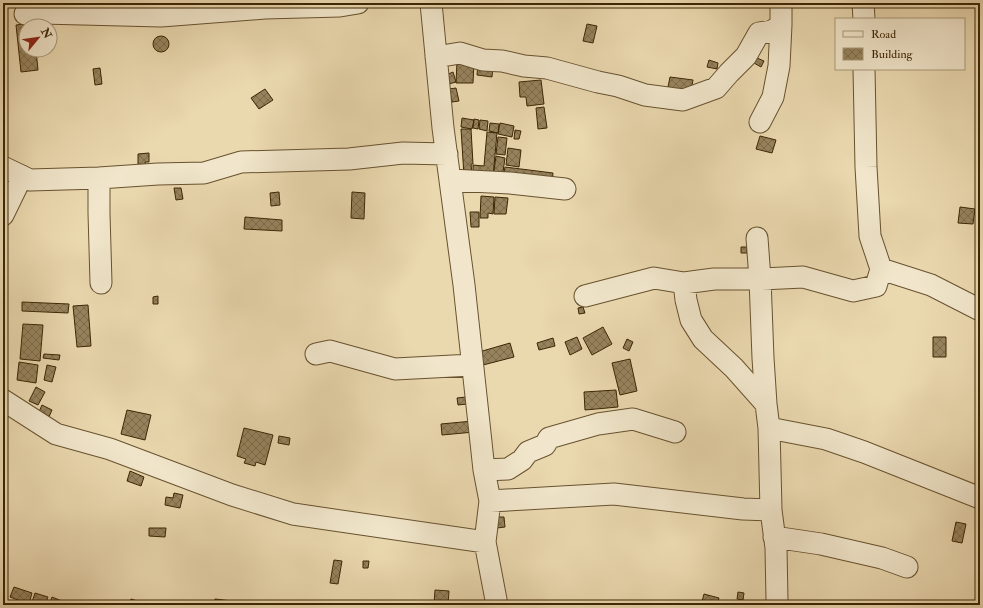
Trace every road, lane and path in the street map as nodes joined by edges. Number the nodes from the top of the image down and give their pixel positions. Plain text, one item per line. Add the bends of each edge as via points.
1 (358, 3) edge
2 (431, 3) edge
3 (782, 3) edge
4 (863, 3) edge
5 (25, 14) dead end
6 (864, 18) edge
7 (780, 25) junction
8 (436, 57) junction
9 (864, 70) edge
10 (760, 122) dead end
11 (447, 154) junction
12 (3, 167) edge
13 (22, 176) junction
14 (99, 178) junction
15 (450, 180) junction
16 (565, 189) dead end
17 (3, 215) edge
18 (757, 238) dead end
19 (881, 269) junction
20 (760, 279) junction
21 (100, 283) dead end
22 (684, 283) junction
23 (585, 296) dead end
24 (980, 310) edge
25 (316, 354) dead end
26 (472, 365) junction
27 (3, 400) edge
28 (766, 404) junction
29 (768, 428) junction
30 (675, 432) dead end
31 (484, 470) junction
32 (980, 498) edge
33 (490, 501) junction
34 (771, 510) junction
35 (774, 537) junction
36 (485, 542) junction
37 (906, 567) dead end
38 (497, 605) edge
39 (776, 605) edge

1 - 5 street via 161,16
2 - 8 street
3 - 7 street
4 - 6 street
7 - 8 street via 772,31 759,33 746,56 716,88 683,100 645,94 547,68 483,60 460,53
7 - 10 street via 779,66 773,97
8 - 11 street
9 - 19 street via 870,236
11 - 14 street via 403,153 349,159 242,162 204,173
11 - 15 street
12 - 13 street
13 - 14 street via 30,180
13 - 17 street
14 - 21 street
15 - 16 street
15 - 26 street
18 - 20 street
19 - 20 street via 876,286 853,291 803,277
19 - 24 street via 931,285
20 - 22 street via 714,279
20 - 28 street
22 - 23 street via 654,278
22 - 28 street via 691,320 703,338
25 - 26 street via 330,351 395,369
26 - 31 street
27 - 36 street via 56,434 110,449 232,495 293,514
28 - 29 street
29 - 32 street via 826,439
29 - 34 street
30 - 31 street via 633,419 598,424 549,438 545,445 528,452 508,470
31 - 33 street
33 - 34 street via 614,494
33 - 36 street
34 - 35 street
35 - 37 street via 821,544 882,558
35 - 39 street
36 - 38 street

